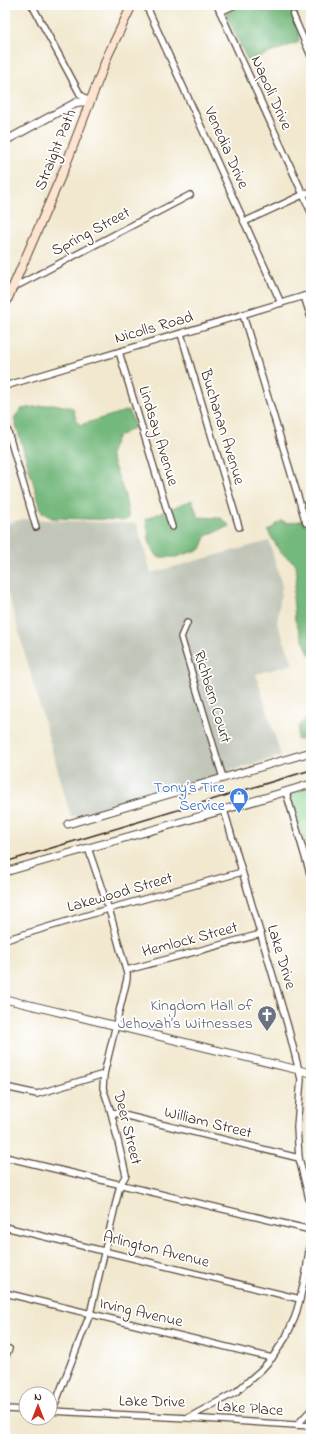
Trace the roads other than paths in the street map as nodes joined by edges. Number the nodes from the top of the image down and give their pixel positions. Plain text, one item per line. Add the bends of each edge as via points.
1 (32, 5) edge
2 (132, 5) edge
3 (146, 5) edge
4 (217, 5) edge
5 (235, 5) edge
6 (220, 12) junction
7 (293, 15) dead end
8 (311, 56) edge
9 (90, 102) junction
10 (5, 141) edge
11 (311, 191) edge
12 (190, 195) dead end
13 (303, 195) junction
14 (311, 212) edge
15 (244, 222) junction
16 (9, 290) edge
17 (311, 294) edge
18 (304, 296) junction
19 (281, 303) junction
20 (5, 305) edge
21 (243, 315) junction
22 (311, 318) edge
23 (181, 334) junction
24 (119, 352) junction
25 (5, 386) edge
26 (5, 422) edge
27 (306, 523) dead end
28 (36, 527) dead end
29 (172, 527) dead end
30 (238, 527) dead end
31 (187, 623) dead end
32 (311, 752) edge
33 (222, 778) junction
34 (311, 784) edge
35 (286, 792) junction
36 (224, 810) junction
37 (68, 824) dead end
38 (88, 848) junction
39 (5, 872) edge
40 (242, 872) junction
41 (311, 877) edge
42 (108, 909) junction
43 (261, 934) junction
44 (5, 940) edge
45 (126, 970) junction
46 (5, 999) edge
47 (116, 1026) junction
48 (299, 1070) junction
49 (311, 1073) edge
50 (104, 1074) junction
51 (5, 1087) edge
52 (111, 1112) junction
53 (5, 1157) edge
54 (299, 1158) junction
55 (120, 1185) junction
56 (311, 1207) edge
57 (5, 1227) edge
58 (311, 1230) edge
59 (311, 1236) edge
60 (106, 1252) junction
61 (5, 1293) edge
62 (300, 1299) junction
63 (90, 1314) junction
64 (9, 1349) dead end
65 (5, 1358) edge
66 (272, 1358) junction
67 (58, 1394) edge
68 (5, 1409) edge
69 (18, 1410) edge
70 (311, 1410) edge
71 (58, 1411) edge
72 (188, 1418) junction
73 (297, 1425) junction
74 (311, 1426) edge

1 - 9 street via 80,94
2 - 9 main road, Straight Path via 108,55
3 - 15 street, Venedia Drive
4 - 6 street, Napoli Drive
5 - 6 street
6 - 13 street, Napoli Drive
7 - 8 street
9 - 10 street via 75,103
9 - 16 main road, Straight Path via 65,167
11 - 13 street
12 - 16 street, Spring Street
13 - 14 street, Napoli Drive
13 - 15 street
15 - 19 street, Venedia Drive
16 - 20 main road, Straight Path
17 - 18 street, Nicolls Road
18 - 19 street, Nicolls Road
18 - 22 street
19 - 21 street, Nicolls Road
21 - 23 street, Nicolls Road
21 - 27 street
23 - 24 street, Nicolls Road
23 - 30 street, Buchanan Avenue
24 - 25 street, Nicolls Road
24 - 29 street, Lindsay Avenue
26 - 28 street
31 - 33 street, Richbern Court via 181,637
32 - 33 street
33 - 37 street
34 - 35 street
35 - 36 street
35 - 41 street
36 - 38 street
36 - 40 street, Lake Drive
38 - 39 street
38 - 42 street, Deer Street
40 - 42 street, Lakewood Street
40 - 43 street, Lake Drive
42 - 44 street, Lakewood Street
42 - 45 street, Deer Street
43 - 45 street, Hemlock Street
43 - 48 street, Lake Drive
45 - 47 street, Deer Street via 127,979
46 - 47 street
47 - 48 street
47 - 50 street, Deer Street
48 - 49 street
48 - 54 street, Lake Drive
50 - 51 street via 37,1094
50 - 52 street, Deer Street via 103,1088
52 - 54 street, William Street
52 - 55 street, Deer Street via 126,1175
53 - 55 street
54 - 56 street, Lake Drive
55 - 58 street
55 - 60 street, Deer Street
57 - 60 street, Arlington Avenue
59 - 62 street, Lake Drive
60 - 62 street, Arlington Avenue
60 - 63 street, Deer Street
61 - 63 street, Irving Avenue
62 - 66 street, Lake Drive via 286,1337
63 - 66 street, Irving Avenue
63 - 67 street, Deer Street
64 - 65 street
66 - 72 street, Lake Drive via 236,1392
68 - 69 street
70 - 73 street
71 - 72 street, Lake Drive
72 - 73 street, Lake Place
73 - 74 street, Lake Place

